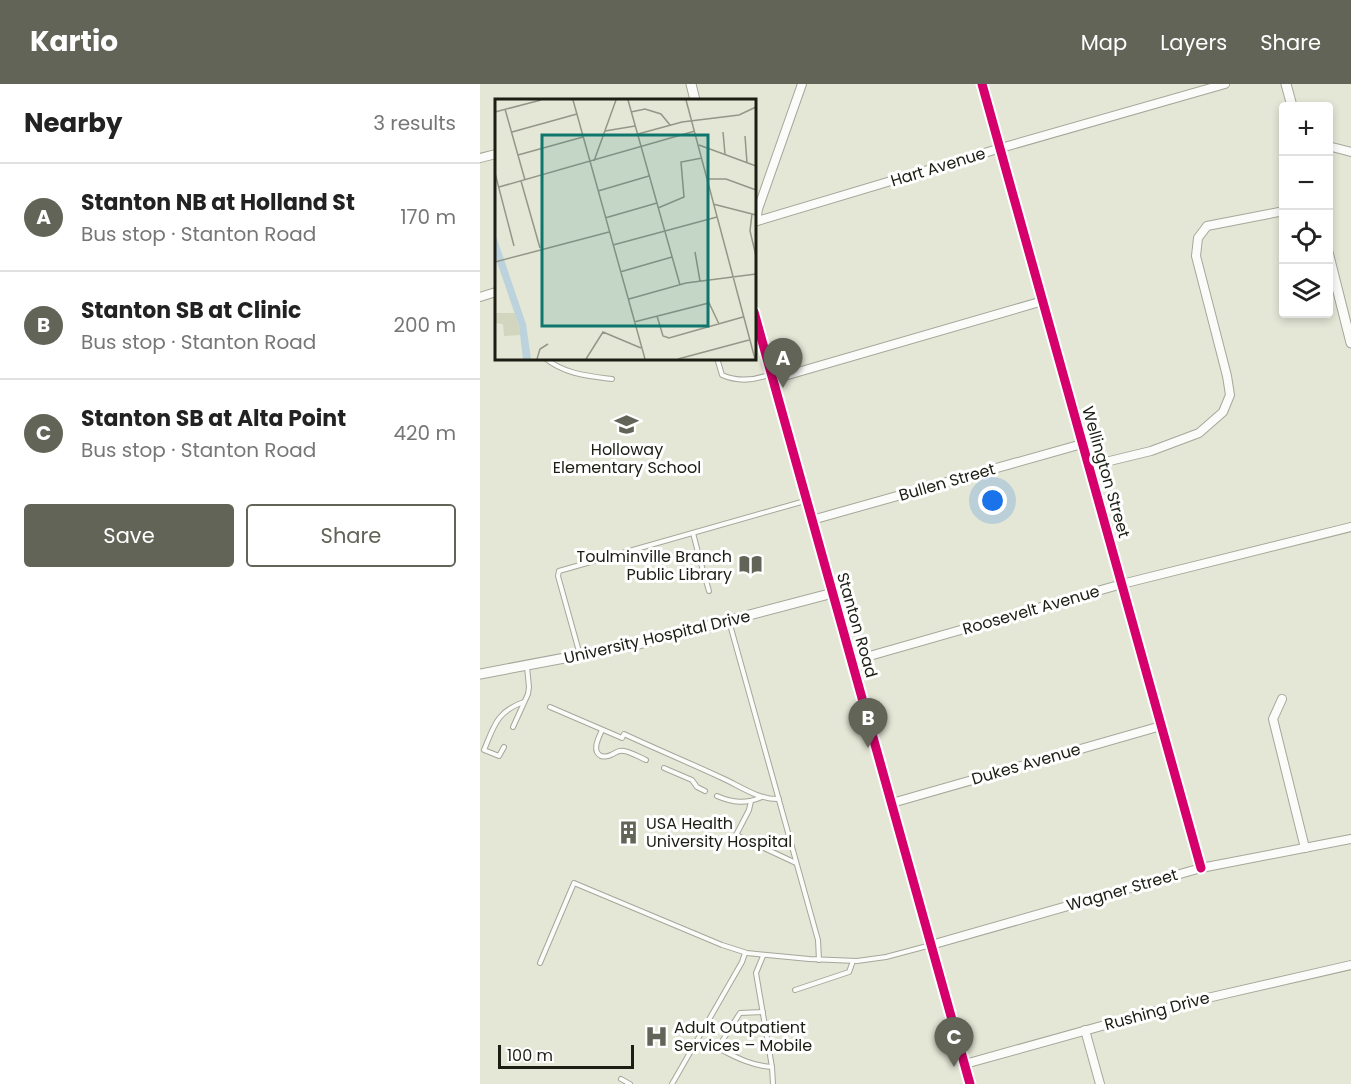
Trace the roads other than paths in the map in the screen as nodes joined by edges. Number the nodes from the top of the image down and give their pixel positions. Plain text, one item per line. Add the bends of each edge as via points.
1 (691, 84) edge
2 (802, 84) edge
3 (982, 84) edge
4 (1225, 84) edge
5 (1286, 84) edge
6 (694, 99) edge
7 (1291, 102) edge
8 (1333, 147) edge
9 (1001, 148) junction
10 (1351, 152) edge
11 (495, 154) edge
12 (480, 159) edge
13 (1279, 213) edge
14 (756, 218) edge
15 (756, 222) edge
16 (1333, 264) edge
17 (495, 292) edge
18 (480, 297) edge
19 (1043, 301) junction
20 (1348, 317) edge
21 (756, 319) edge
22 (1351, 343) edge
23 (547, 360) edge
24 (718, 360) edge
25 (773, 376) junction
26 (612, 379) dead end
27 (1082, 444) junction
28 (1089, 466) junction
29 (807, 501) junction
30 (812, 520) junction
31 (1351, 527) edge
32 (693, 533) junction
33 (1122, 584) junction
34 (709, 591) dead end
35 (833, 593) junction
36 (729, 621) junction
37 (580, 656) junction
38 (852, 662) junction
39 (526, 666) junction
40 (480, 674) edge
41 (1282, 699) dead end
42 (524, 702) junction
43 (550, 707) dead end
44 (1161, 726) junction
45 (513, 727) dead end
46 (602, 730) junction
47 (504, 747) dead end
48 (646, 760) dead end
49 (664, 768) dead end
50 (705, 791) dead end
51 (717, 796) dead end
52 (762, 797) junction
53 (779, 799) junction
54 (751, 801) junction
55 (892, 803) junction
56 (1351, 839) edge
57 (1305, 848) junction
58 (797, 863) junction
59 (1201, 868) junction
60 (931, 945) junction
61 (745, 953) junction
62 (763, 956) junction
63 (819, 960) junction
64 (853, 961) junction
65 (540, 963) dead end
66 (1351, 965) edge
67 (795, 990) dead end
68 (763, 1012) junction
69 (1085, 1030) junction
70 (965, 1064) junction
71 (772, 1067) junction
72 (621, 1079) dead end
73 (630, 1084) edge
74 (672, 1084) edge
75 (773, 1084) edge
76 (970, 1084) edge
77 (1100, 1084) edge

1 - 6 street
2 - 14 street
3 - 9 street, Wellington Street
4 - 9 street, Hart Avenue
5 - 7 street
8 - 10 street
9 - 15 street, Hart Avenue
9 - 19 street, Wellington Street
11 - 12 street
13 - 28 street via 1207,226 1198,238 1196,256 1230,395 1223,412 1199,433 1151,451
16 - 20 street
17 - 18 street
19 - 25 street
19 - 27 street, Wellington Street
20 - 22 street
21 - 25 street, Stanton Road
23 - 26 lane via 564,370
24 - 25 lane via 722,375 732,379
25 - 29 street, Stanton Road
27 - 28 street, Wellington Street
27 - 30 street, Bullen Street
28 - 33 street, Wellington Street
29 - 30 street, Stanton Road
29 - 32 lane
30 - 35 street, Stanton Road
31 - 33 street, Roosevelt Avenue
32 - 34 lane
32 - 37 lane via 559,570
33 - 38 street, Roosevelt Avenue
33 - 44 street, Wellington Street
35 - 36 street, University Hospital Drive
35 - 38 street, Stanton Road
36 - 37 street, University Hospital Drive
36 - 53 lane
37 - 39 street, University Hospital Drive
38 - 55 street, Stanton Road
39 - 40 street, University Hospital Drive
39 - 42 lane via 529,687
41 - 57 street via 1273,719
42 - 45 lane
42 - 47 lane via 506,710 483,750 499,756
43 - 46 lane
44 - 55 street, Dukes Avenue
44 - 59 street, Wellington Street
46 - 48 lane via 596,745 600,755 608,757 616,751 626,751
46 - 52 lane via 622,738 624,734
49 - 50 lane via 692,780
51 - 54 lane via 734,802
52 - 53 lane
52 - 54 lane
53 - 58 lane
54 - 58 lane via 736,835
55 - 60 street, Stanton Road
56 - 57 street, Wagner Street
57 - 59 street, Wagner Street
58 - 63 lane via 818,940
59 - 60 street, Wagner Street
60 - 64 lane
60 - 70 street, Stanton Road
61 - 62 lane
61 - 65 lane via 574,883
61 - 74 lane
62 - 63 lane
62 - 68 lane via 756,973
63 - 64 lane
64 - 67 lane via 849,972
66 - 69 street, Rushing Drive
68 - 71 lane
68 - 71 lane via 740,1013 719,1046 744,1061
69 - 70 street, Rushing Drive
69 - 77 street
70 - 76 street, Stanton Road
71 - 75 lane
72 - 73 lane

